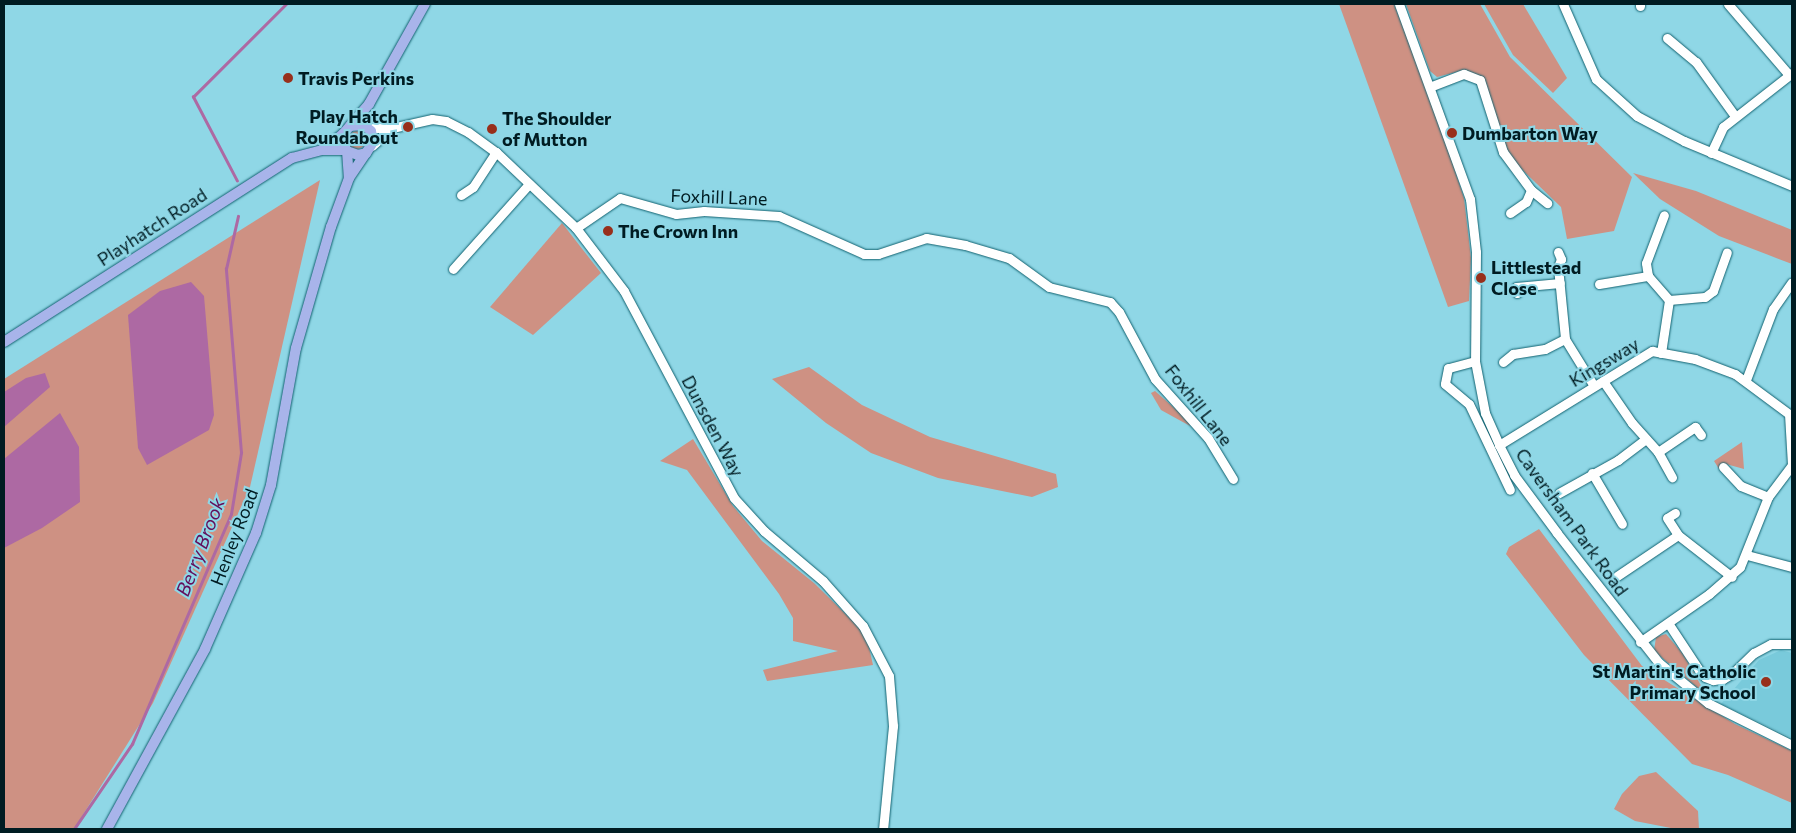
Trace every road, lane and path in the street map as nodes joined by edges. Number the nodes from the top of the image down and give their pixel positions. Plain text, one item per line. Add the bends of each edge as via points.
1 (425, 4) edge
2 (1399, 4) edge
3 (1562, 4) edge
4 (1728, 4) edge
5 (1667, 38) dead end
6 (1791, 74) edge
7 (1432, 86) junction
8 (369, 104) junction
9 (1736, 116) junction
10 (350, 126) junction
11 (368, 128) junction
12 (392, 128) junction
13 (343, 134) junction
14 (369, 149) junction
15 (322, 150) junction
16 (346, 151) junction
17 (496, 152) junction
18 (1711, 153) junction
19 (349, 178) junction
20 (529, 184) junction
21 (1792, 186) edge
22 (1531, 190) junction
23 (461, 195) dead end
24 (1548, 203) dead end
25 (1510, 212) dead end
26 (1660, 218) dead end
27 (576, 228) junction
28 (1558, 252) dead end
29 (1728, 252) dead end
30 (452, 269) dead end
31 (1648, 276) junction
32 (1604, 280) dead end
33 (1560, 283) junction
34 (1791, 283) edge
35 (1516, 288) dead end
36 (1670, 300) junction
37 (1565, 340) junction
38 (4, 342) edge
39 (1661, 352) junction
40 (1475, 361) junction
41 (1503, 362) dead end
42 (1746, 380) junction
43 (1603, 381) junction
44 (1594, 386) junction
45 (1790, 413) edge
46 (1698, 429) dead end
47 (1646, 439) junction
48 (1499, 445) junction
49 (1658, 452) junction
50 (1792, 465) edge
51 (1728, 470) dead end
52 (1592, 473) junction
53 (1672, 477) dead end
54 (1233, 479) dead end
55 (1507, 487) dead end
56 (1559, 493) dead end
57 (1768, 497) junction
58 (1669, 515) dead end
59 (1617, 522) dead end
60 (1678, 535) junction
61 (1748, 555) junction
62 (1792, 567) edge
63 (1617, 576) dead end
64 (1732, 577) junction
65 (1668, 623) junction
66 (1640, 642) junction
67 (1792, 644) edge
68 (1792, 745) edge
69 (107, 829) edge
70 (883, 829) edge

1 - 8 main road
2 - 7 street, Caversham Park Road
3 - 18 street via 1583,53 1606,90 1660,130
4 - 6 street
5 - 9 street via 1696,62
6 - 9 street
7 - 22 street via 1464,74 1480,80 1503,152
7 - 40 street, Caversham Park Road via 1466,181 1475,225
8 - 10 main road
8 - 11 main road
9 - 18 street via 1722,127
10 - 11 main road via 359,124
10 - 13 main road
11 - 12 street, Dunsden Way
11 - 14 main road via 372,134
12 - 14 street, Dunsden Way
12 - 17 street, Dunsden Way via 425,119 446,121
13 - 15 main road, Playhatch Road
13 - 16 main road
14 - 16 main road via 358,155
14 - 19 main road, Henley Road
15 - 16 main road, Playhatch Road
15 - 38 main road, Playhatch Road via 300,155 277,167
16 - 19 main road, Henley Road
17 - 20 street, Dunsden Way
17 - 23 street via 473,187
18 - 21 street
19 - 69 main road, Henley Road via 330,227 296,348 271,485 256,533 205,649
20 - 27 street, Dunsden Way
20 - 30 street
22 - 24 street
22 - 25 street via 1526,202
26 - 31 street via 1646,263
27 - 54 street, Foxhill Lane via 620,198 676,214 704,211 779,216 864,254 878,254 918,240 935,238 1009,258 1049,287 1110,302 1120,312 1155,379 1208,438
27 - 70 street, Dunsden Way via 624,291 734,498 764,532 824,581 863,626 889,676 893,726
28 - 33 street via 1561,259
29 - 36 street via 1718,262 1712,291 1706,297
31 - 32 street
31 - 36 street
33 - 35 street
33 - 37 street
34 - 42 street via 1773,309
36 - 39 street
37 - 41 street via 1545,349 1513,354
37 - 44 street
39 - 42 street, Kingsway via 1695,359
39 - 43 street, Kingsway via 1647,352
40 - 48 street, Caversham Park Road via 1485,412
40 - 55 street via 1448,368 1445,384 1469,404
42 - 45 street, Kingsway
43 - 44 street, Kingsway
43 - 47 street
44 - 48 street, Kingsway
45 - 50 street, Kingsway
46 - 49 street
47 - 49 street
47 - 52 street
48 - 66 street, Caversham Park Road via 1514,474
49 - 53 street
50 - 57 street, Kingsway
51 - 57 street via 1741,486
52 - 56 street
52 - 59 street
57 - 61 street, Kingsway
58 - 60 street
60 - 63 street
60 - 64 street
61 - 62 street
61 - 64 street, Kingsway
64 - 65 street, Kingsway
65 - 66 street, Kingsway
65 - 67 street via 1699,670 1713,680 1733,673 1754,653 1771,644
66 - 68 street, Caversham Park Road via 1658,662 1708,703

